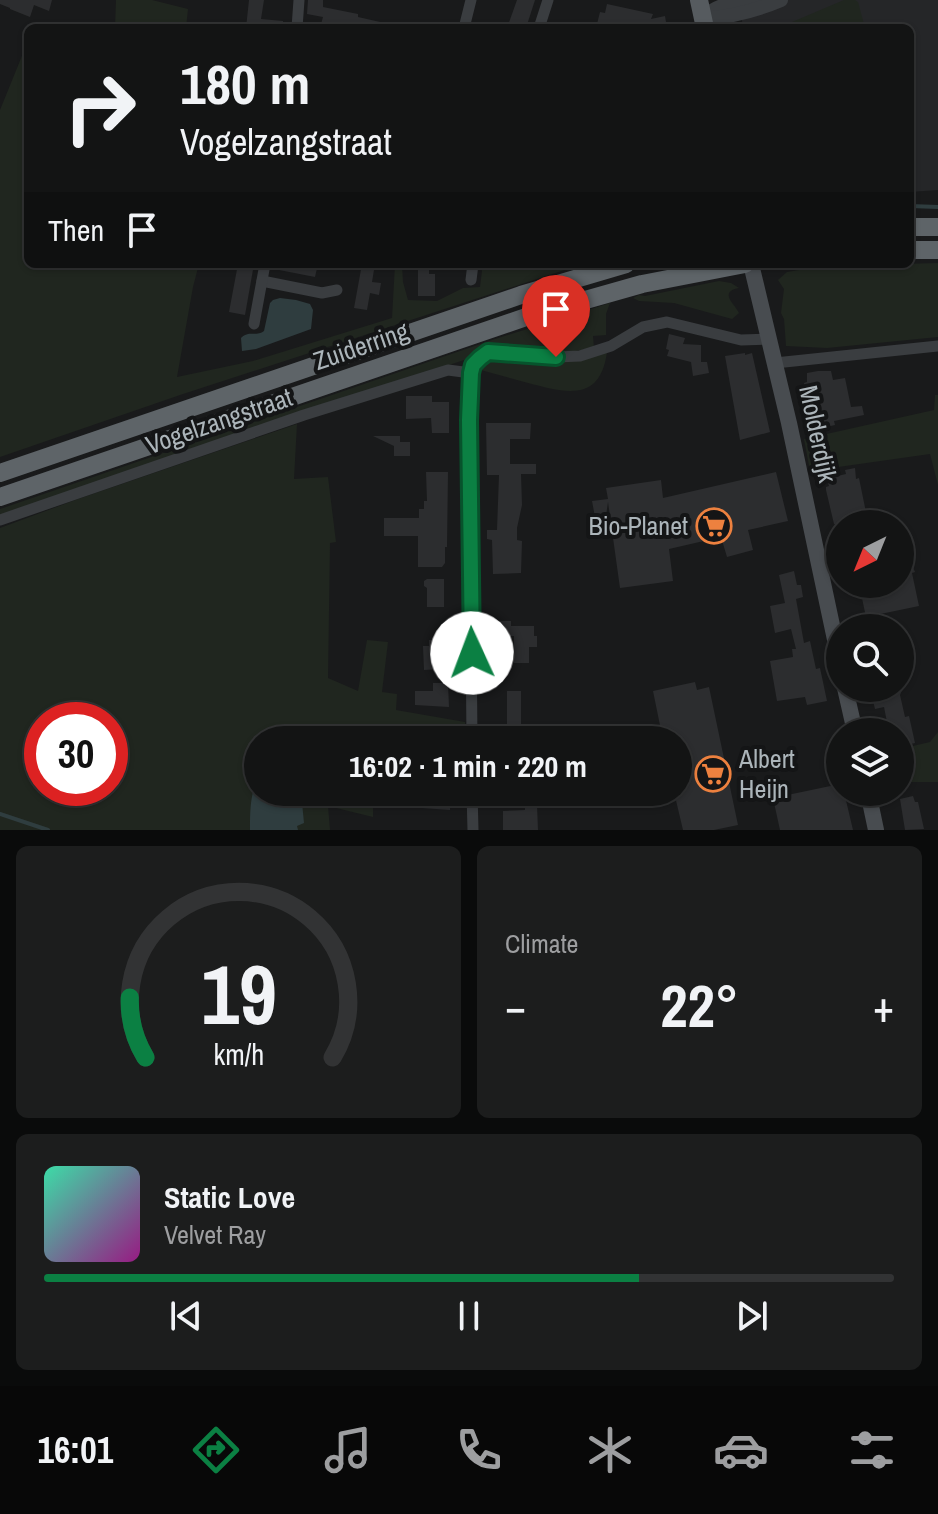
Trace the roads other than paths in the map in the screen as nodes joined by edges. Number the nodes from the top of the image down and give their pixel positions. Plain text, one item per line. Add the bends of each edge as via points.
1 (299, 0) edge
2 (471, 0) edge
3 (548, 0) edge
4 (756, 0) edge
5 (781, 0) edge
6 (702, 16) edge
7 (297, 24) edge
8 (465, 24) edge
9 (540, 24) edge
10 (914, 227) edge
11 (938, 227) edge
12 (914, 250) edge
13 (938, 250) edge
14 (264, 268) edge
15 (472, 268) edge
16 (612, 268) edge
17 (724, 268) edge
18 (752, 268) edge
19 (471, 280) dead end
20 (262, 281) junction
21 (337, 290) dead end
22 (254, 324) dead end
23 (770, 339) junction
24 (938, 346) edge
25 (775, 363) junction
26 (471, 373) junction
27 (0, 473) edge
28 (0, 497) edge
29 (0, 520) edge
30 (829, 614) edge
31 (472, 726) edge
32 (472, 806) edge
33 (871, 806) edge
34 (473, 830) edge
35 (876, 830) edge

1 - 7 street
2 - 8 street
3 - 9 street
4 - 6 street via 722,5
5 - 6 street via 726,17
10 - 11 highway
12 - 13 highway
14 - 20 street
15 - 19 street
16 - 27 highway, Zuiderring
17 - 28 highway, Zuiderring via 642,284 529,316
18 - 23 main road, Molderdijk
20 - 21 street via 322,293
20 - 22 street
23 - 25 main road, Molderdijk
23 - 26 street via 741,340 667,322 643,327 580,356 488,352
24 - 25 street
25 - 30 main road, Molderdijk
26 - 29 street, Vogelzangstraat via 448,370 419,379
26 - 31 street
32 - 34 street
33 - 35 main road

